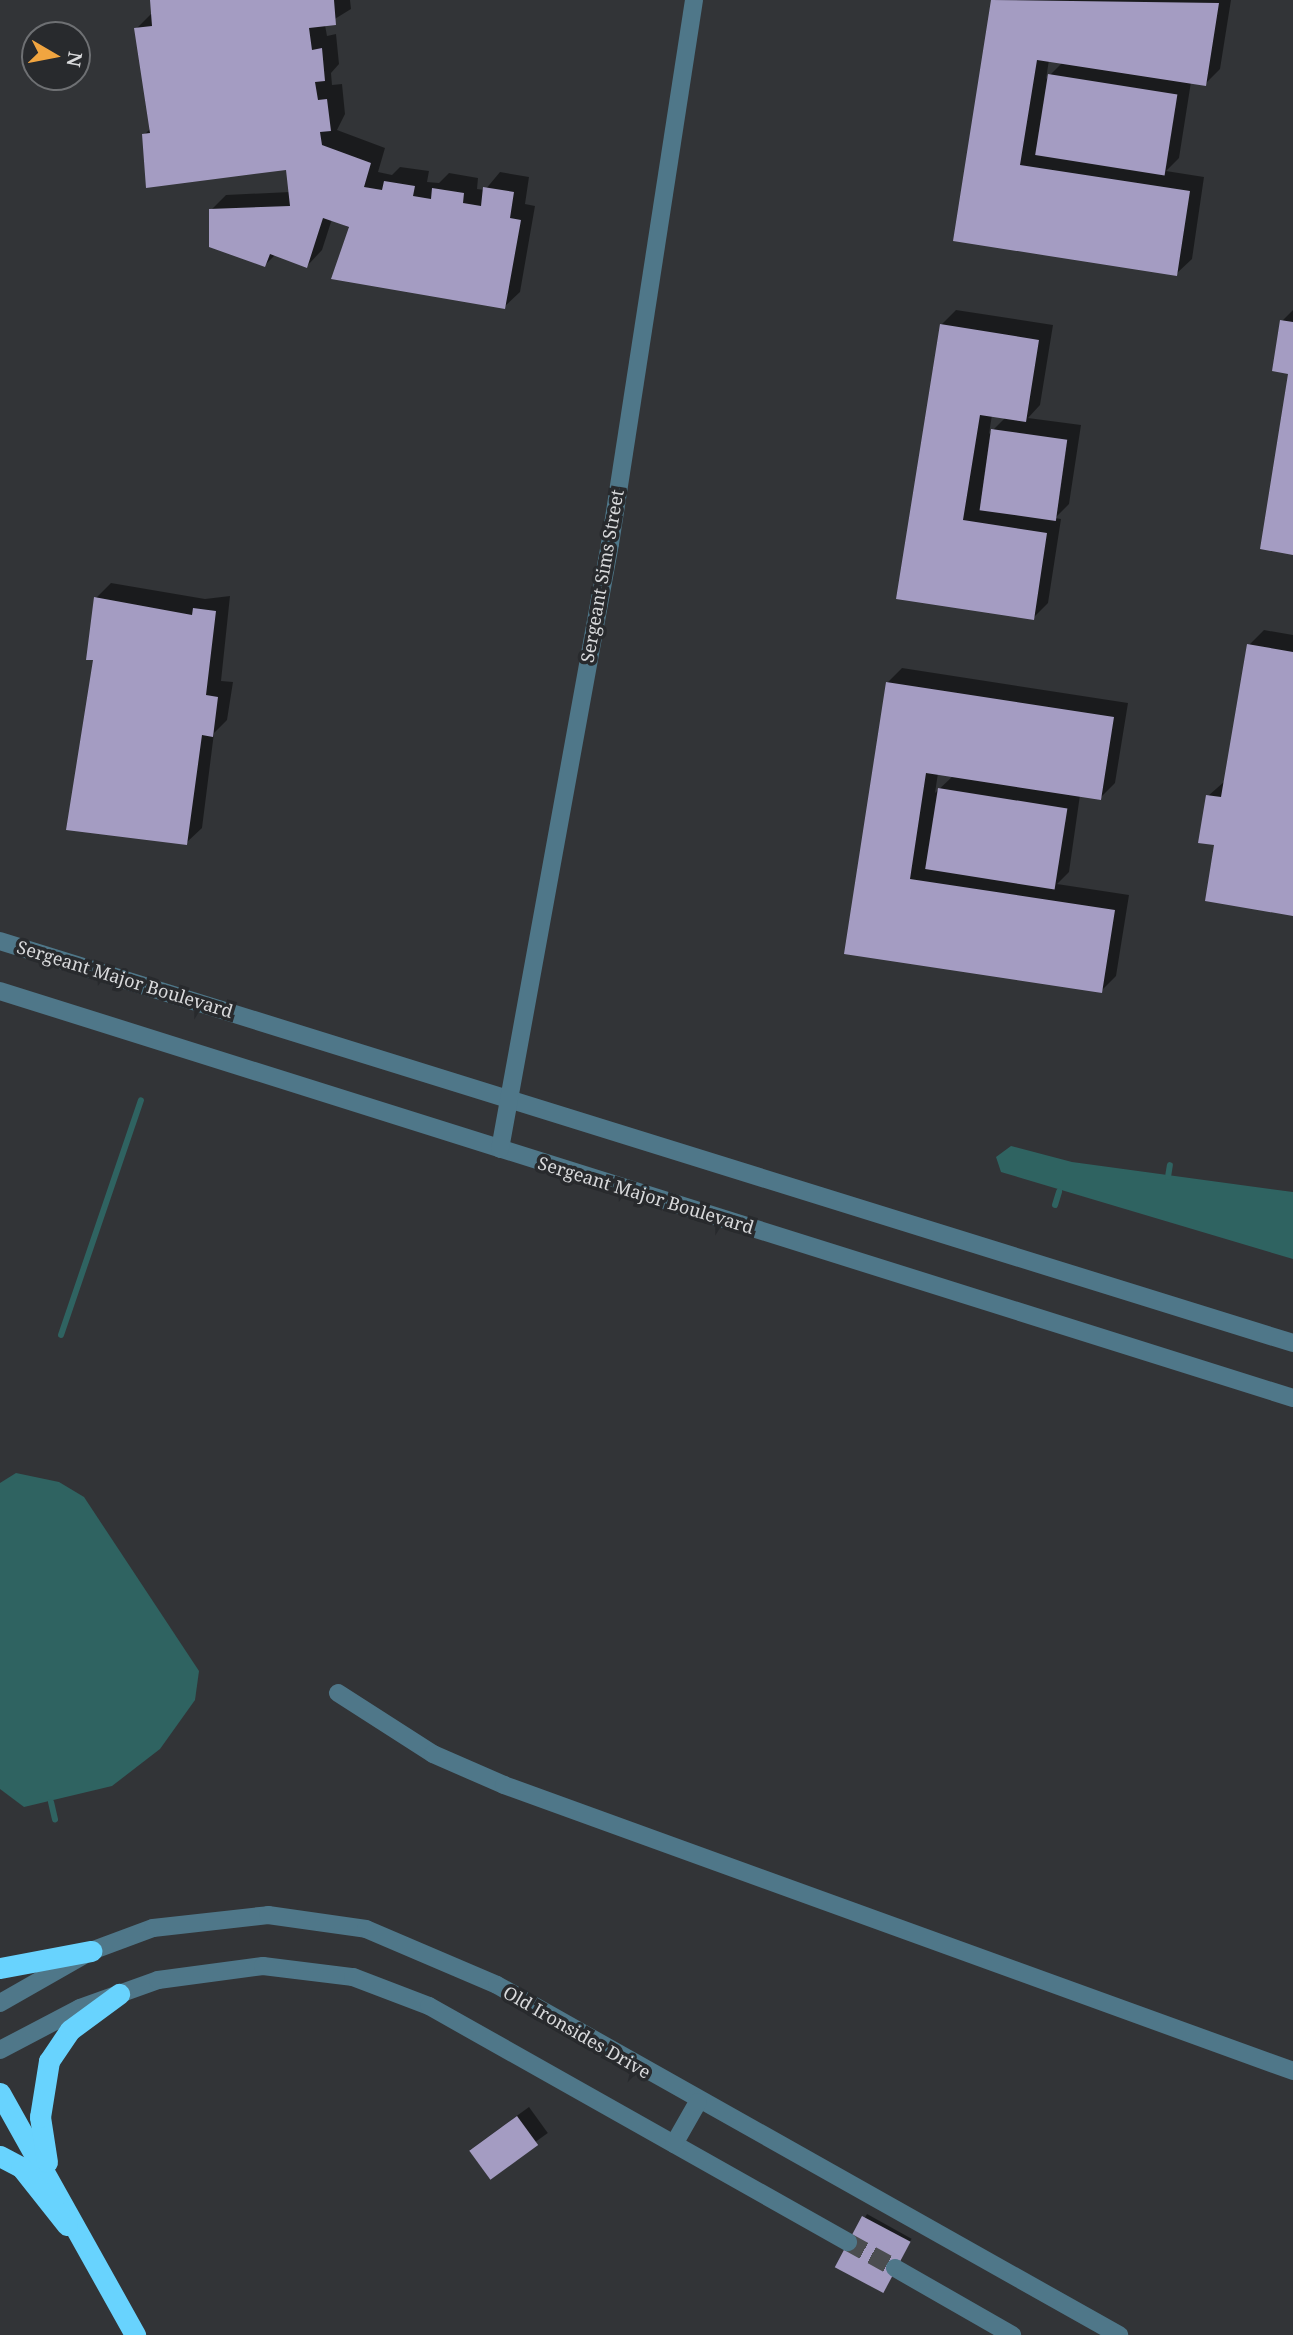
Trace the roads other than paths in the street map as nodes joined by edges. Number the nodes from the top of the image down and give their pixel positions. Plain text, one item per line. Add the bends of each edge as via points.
1 (694, 0) edge
2 (0, 941) edge
3 (0, 991) edge
4 (509, 1097) junction
5 (499, 1149) junction
6 (1293, 1343) edge
7 (1293, 1398) edge
8 (338, 1693) dead end
9 (91, 1951) junction
10 (0, 1968) edge
11 (119, 1994) junction
12 (0, 2003) edge
13 (0, 2050) edge
14 (1293, 2071) edge
15 (0, 2093) edge
16 (698, 2102) junction
17 (674, 2144) junction
18 (0, 2156) edge
19 (51, 2182) junction
20 (848, 2242) tunnel mouth
21 (91, 2249) junction
22 (895, 2268) tunnel mouth
23 (135, 2335) edge
24 (1012, 2335) edge
25 (1119, 2335) edge

1 - 4 street, Sergeant Sims Street via 610,544
2 - 4 street, Sergeant Major Boulevard
3 - 5 street, Sergeant Major Boulevard
4 - 5 street, Sergeant Sims Street
4 - 6 street, Sergeant Major Boulevard
5 - 7 street, Sergeant Major Boulevard
8 - 14 street via 433,1754 504,1785
9 - 10 highway
9 - 12 street, Old Ironsides Drive
9 - 16 street, Old Ironsides Drive via 153,1928 242,1916 290,1916 366,1929 450,1961
11 - 13 street
11 - 17 street via 229,1968 353,1977 429,2006
11 - 19 highway via 62,2038 49,2061 40,2117
15 - 19 highway
16 - 17 street
16 - 25 street, Old Ironsides Drive
17 - 20 street
18 - 21 highway via 21,2168 43,2201
19 - 21 highway
21 - 23 highway
22 - 24 street

